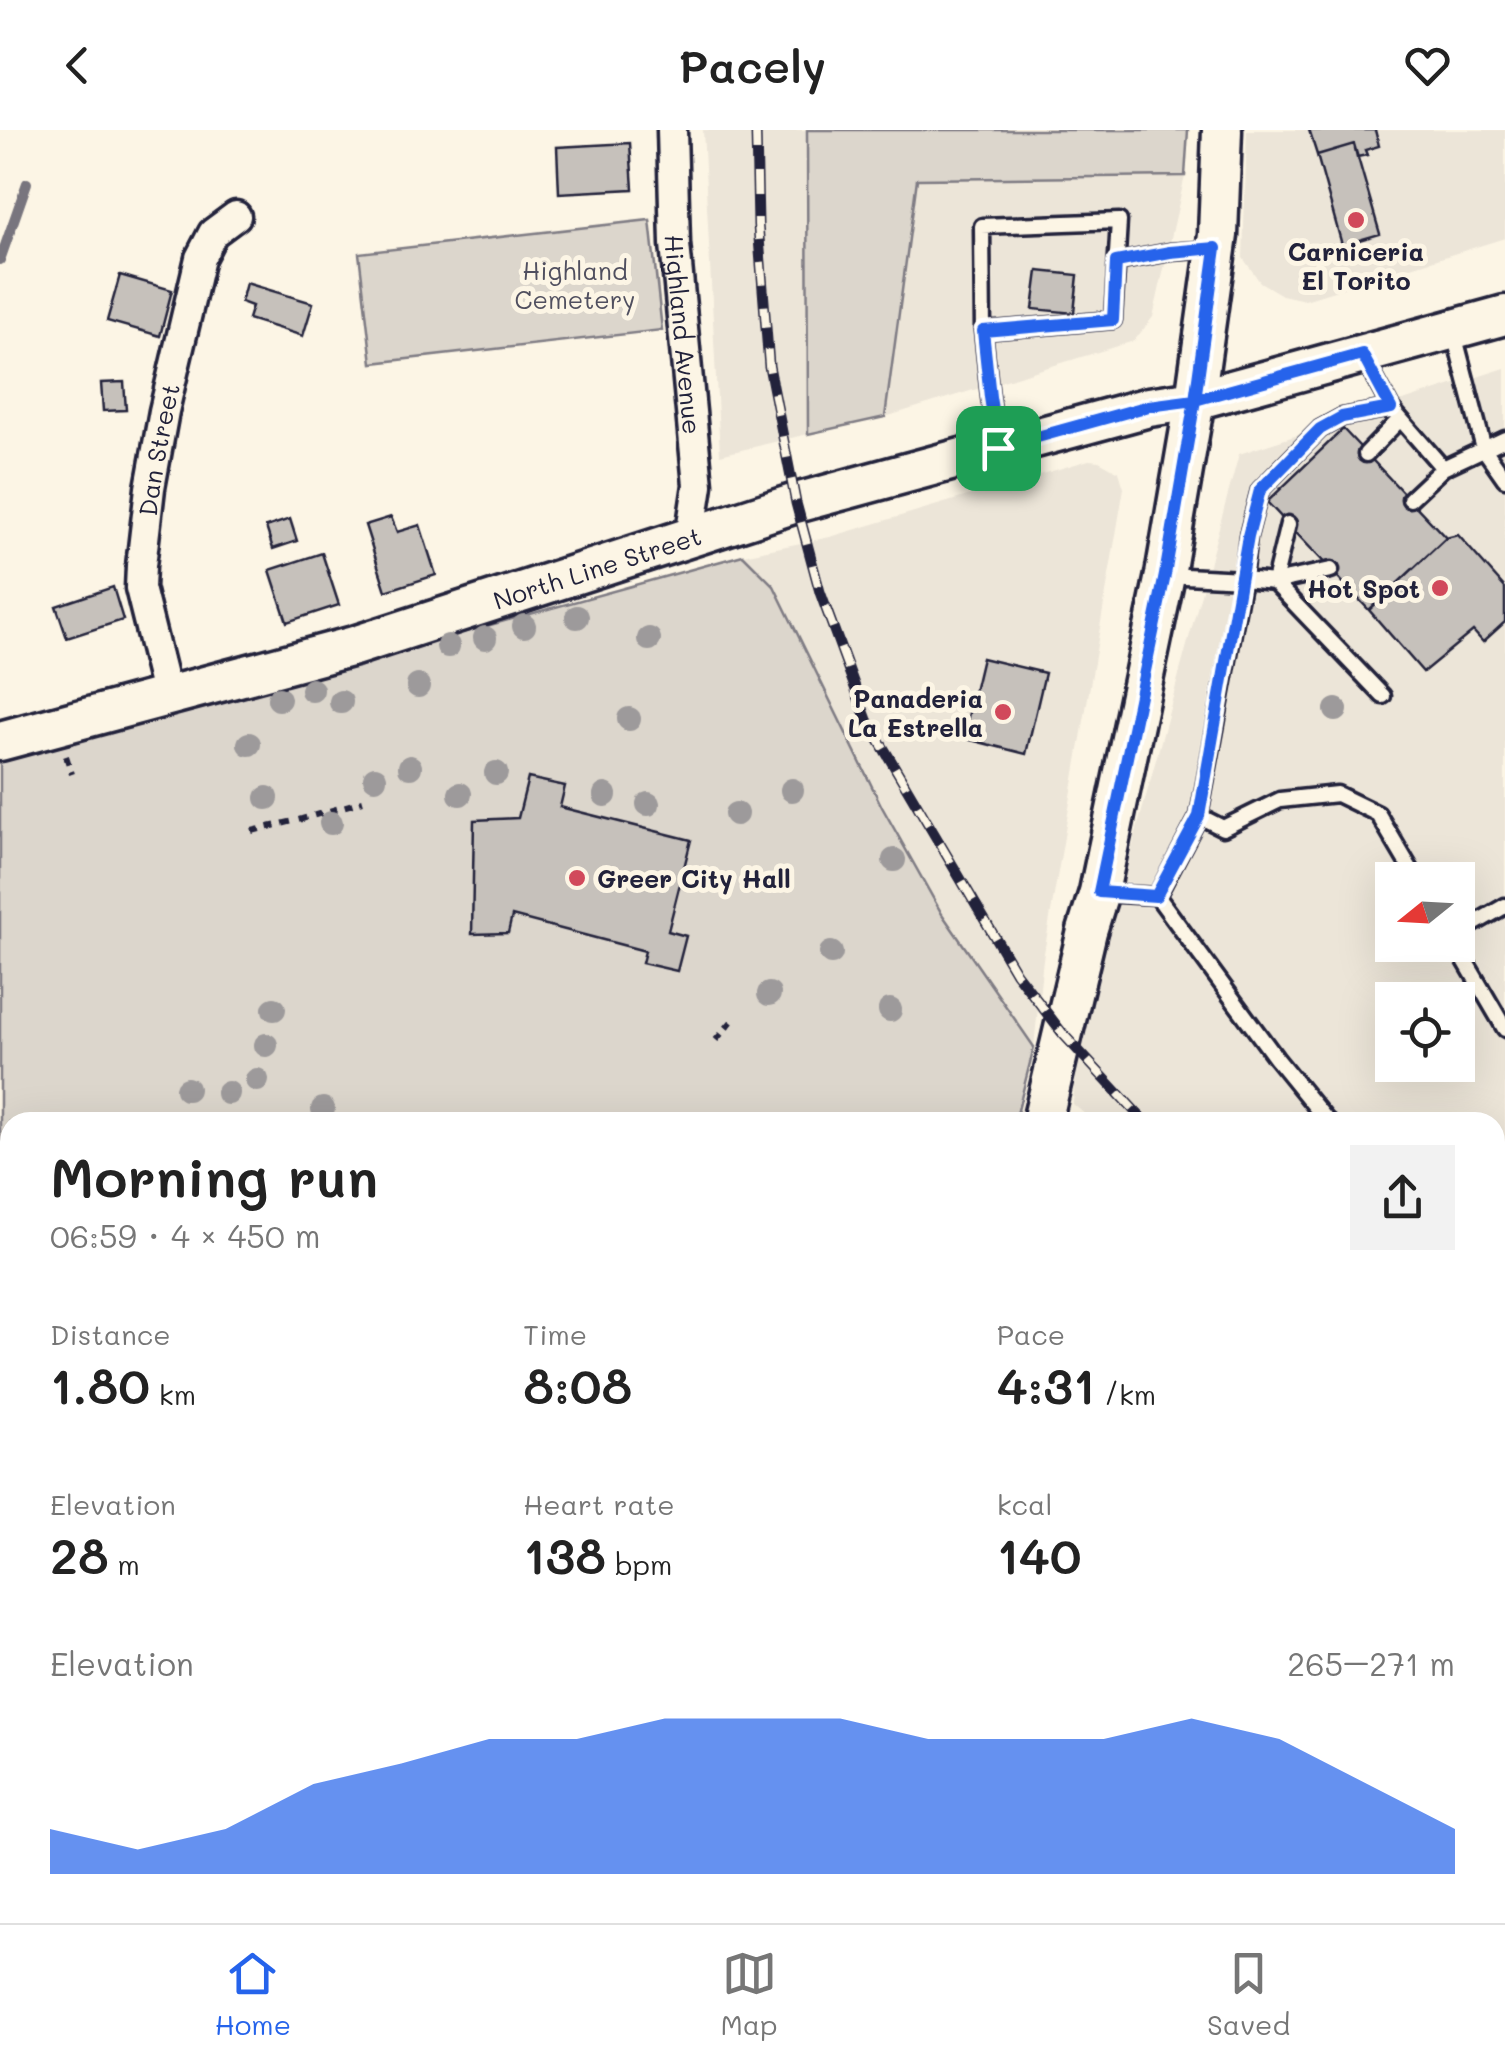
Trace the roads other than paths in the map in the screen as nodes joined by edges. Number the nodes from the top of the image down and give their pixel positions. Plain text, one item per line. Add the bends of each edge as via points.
1 (672, 130) edge
2 (1222, 130) edge
3 (236, 216) dead end
4 (1216, 248) junction
5 (1116, 262) junction
6 (1505, 314) edge
7 (1453, 329) junction
8 (983, 331) junction
9 (1362, 354) junction
10 (1195, 400) junction
11 (1395, 414) junction
12 (1505, 439) edge
13 (998, 448) junction
14 (1484, 450) junction
15 (1366, 454) dead end
16 (1443, 468) junction
17 (1505, 479) edge
18 (1410, 500) dead end
19 (1288, 524) dead end
20 (690, 538) junction
21 (1331, 570) dead end
22 (1165, 575) junction
23 (1242, 579) junction
24 (1274, 582) junction
25 (1383, 696) dead end
26 (167, 697) junction
27 (0, 741) edge
28 (1199, 816) junction
29 (1407, 862) edge
30 (1099, 892) junction
31 (1156, 896) junction
32 (1505, 906) edge
33 (1475, 923) edge
34 (1466, 962) edge
35 (1505, 1029) edge
36 (1044, 1112) edge
37 (1320, 1112) edge

1 - 20 street, Highland Avenue via 675,244 698,485
2 - 4 main road
3 - 26 street, Dan Street via 214,233 200,258 150,488 140,588
4 - 5 lane
4 - 10 main road
5 - 8 lane via 1113,320
5 - 8 lane via 1119,222 982,226
6 - 7 main road, North Line Street
7 - 9 main road, North Line Street
7 - 14 lane
8 - 13 lane
9 - 10 main road, North Line Street
9 - 11 lane
10 - 13 main road, North Line Street via 1149,406
10 - 22 main road
11 - 15 lane
11 - 16 lane
11 - 23 lane via 1342,417 1320,429 1260,490
12 - 14 lane
13 - 20 main road, North Line Street
14 - 16 lane
14 - 17 lane
16 - 18 lane
19 - 24 lane
20 - 26 main road, North Line Street via 391,635
21 - 24 lane
22 - 23 lane
22 - 30 main road
23 - 24 lane
23 - 28 lane
24 - 25 lane
26 - 27 main road, North Line Street
28 - 29 lane via 1222,828 1280,800 1337,794 1378,814
28 - 31 lane
30 - 31 lane
30 - 36 main road
31 - 37 lane
32 - 33 lane
34 - 35 lane

